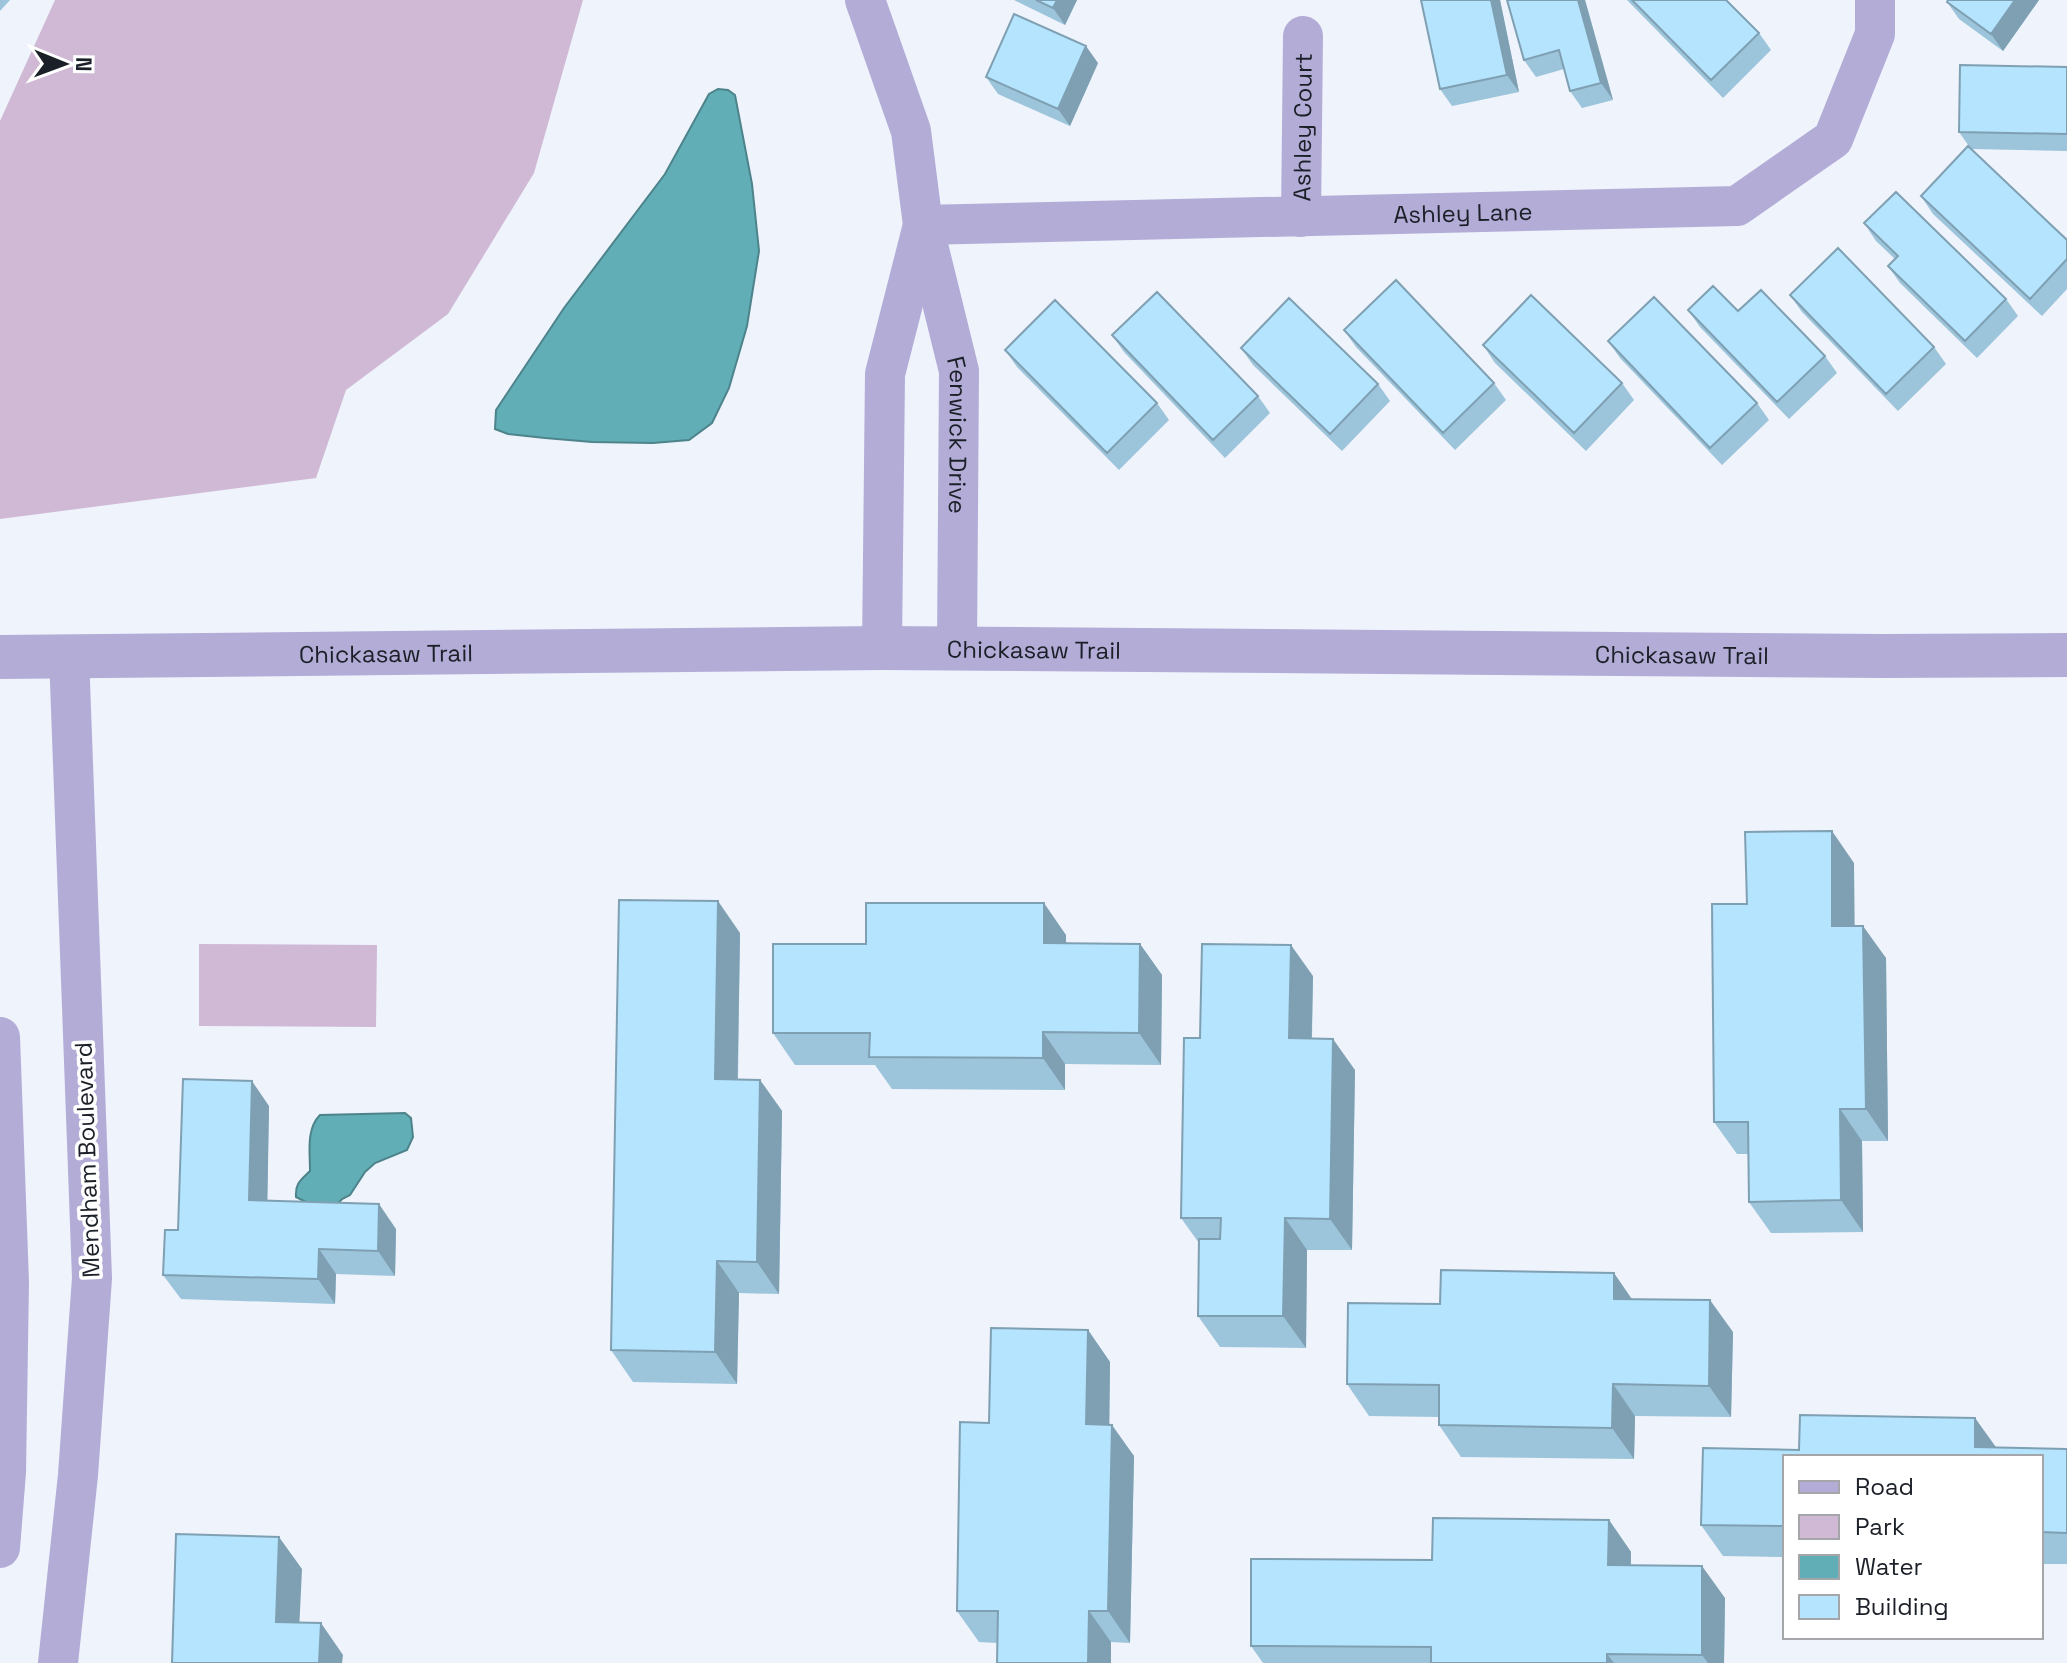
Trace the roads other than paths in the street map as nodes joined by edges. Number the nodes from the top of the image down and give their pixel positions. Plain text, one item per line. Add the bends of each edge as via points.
1 (865, 0) edge
2 (1875, 0) edge
3 (1303, 36) dead end
4 (1301, 217) junction
5 (923, 225) junction
6 (882, 648) junction
7 (957, 649) junction
8 (69, 655) junction
9 (2067, 655) edge
10 (0, 657) edge
11 (0, 1037) edge
12 (0, 1548) edge
13 (58, 1663) edge

1 - 5 street, Fenwick Drive via 911,131
2 - 4 street, Ashley Lane via 1875,34 1833,139 1737,206
3 - 4 street, Ashley Court
4 - 5 street, Ashley Lane
5 - 6 street, Fenwick Drive via 885,374
5 - 7 street, Fenwick Drive via 959,371
6 - 7 street, Chickasaw Trail
6 - 8 street, Chickasaw Trail
7 - 9 street, Chickasaw Trail
8 - 10 street, Chickasaw Trail
8 - 13 street, Mendham Boulevard via 92,1278
11 - 12 street via 9,1282

